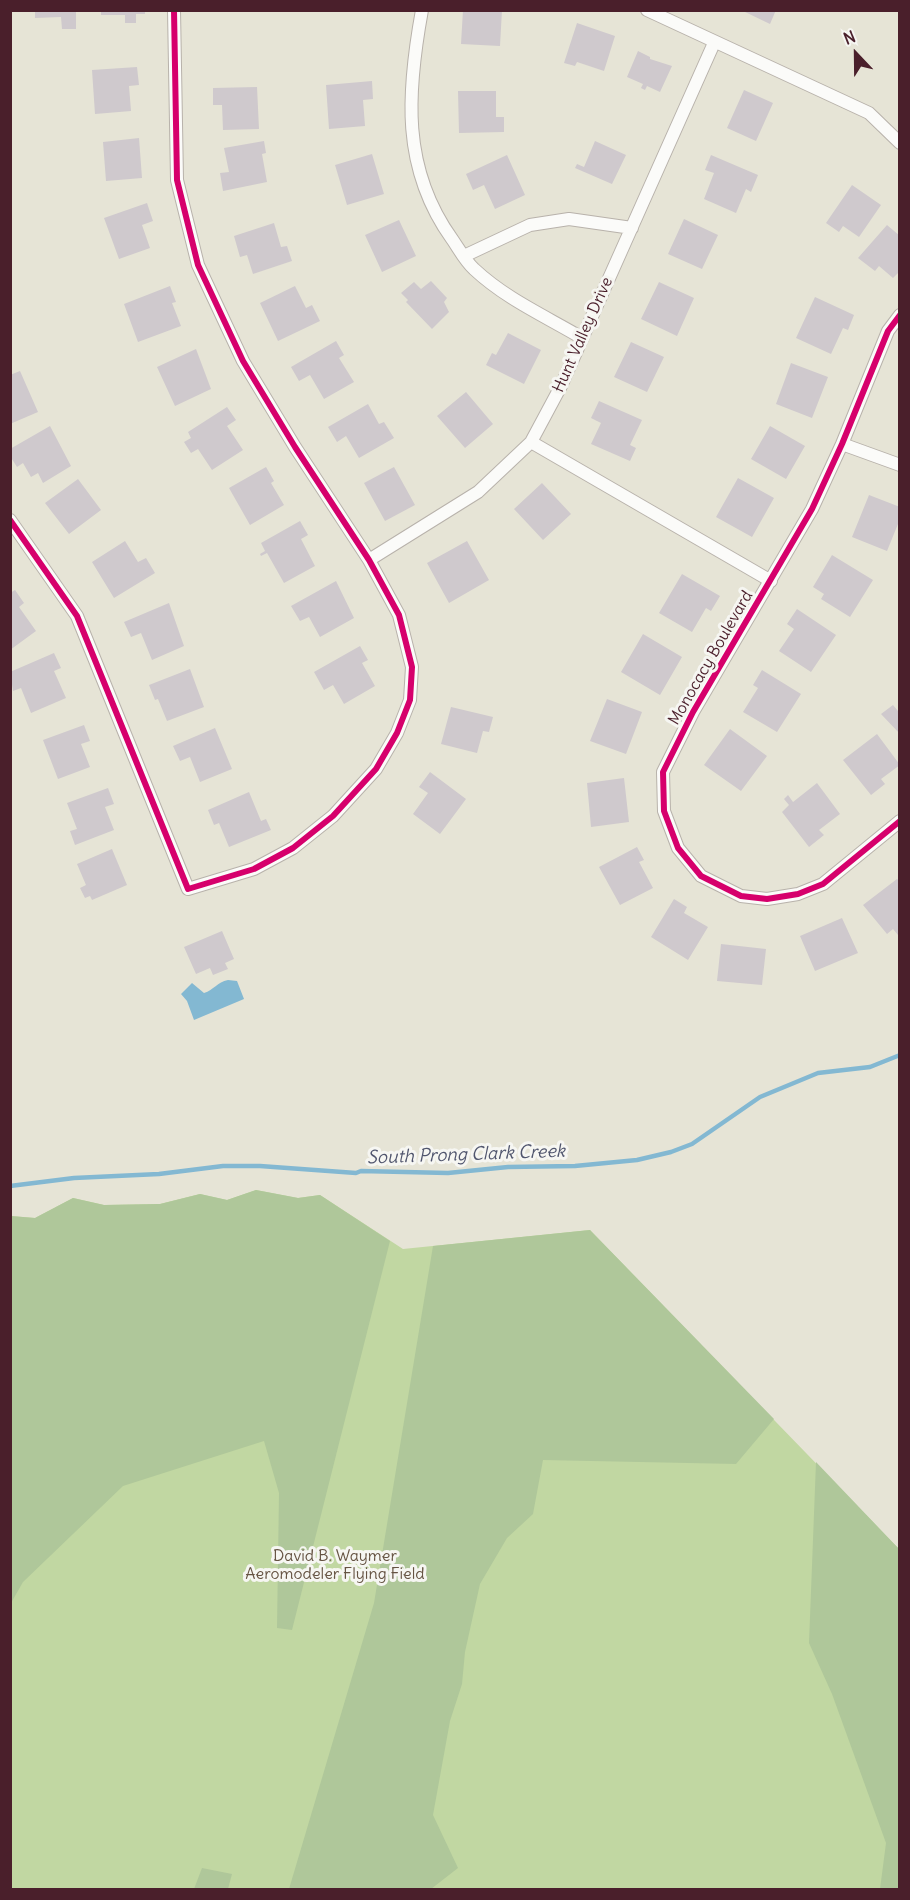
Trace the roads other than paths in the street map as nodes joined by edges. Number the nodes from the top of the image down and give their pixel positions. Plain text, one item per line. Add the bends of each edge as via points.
1 (174, 10) edge
2 (422, 10) edge
3 (647, 10) edge
4 (714, 43) junction
5 (900, 143) edge
6 (632, 228) junction
7 (464, 256) junction
8 (900, 315) edge
9 (582, 339) junction
10 (531, 442) junction
11 (842, 444) junction
12 (900, 465) edge
13 (10, 520) edge
14 (369, 560) junction
15 (771, 580) junction
16 (900, 821) edge

1 - 14 street via 177,180 198,265 243,361
2 - 7 street via 410,105 417,169 439,221
3 - 4 street
4 - 5 street via 869,113
4 - 6 street, Hunt Valley Drive
6 - 7 street via 569,219 530,225
6 - 9 street, Hunt Valley Drive
7 - 9 street via 473,268 515,301
8 - 11 street, Monocacy Boulevard via 888,331
9 - 10 street, Hunt Valley Drive
10 - 14 street, Hunt Valley Drive via 478,492
10 - 15 street
11 - 12 street
11 - 15 street, Monocacy Boulevard via 812,509
13 - 14 street via 77,616 188,889 254,869 293,848 333,816 376,769 397,733 410,700 412,667 399,615
15 - 16 street, Monocacy Boulevard via 693,712 663,772 664,811 678,848 701,876 741,896 767,899 798,894 823,884

